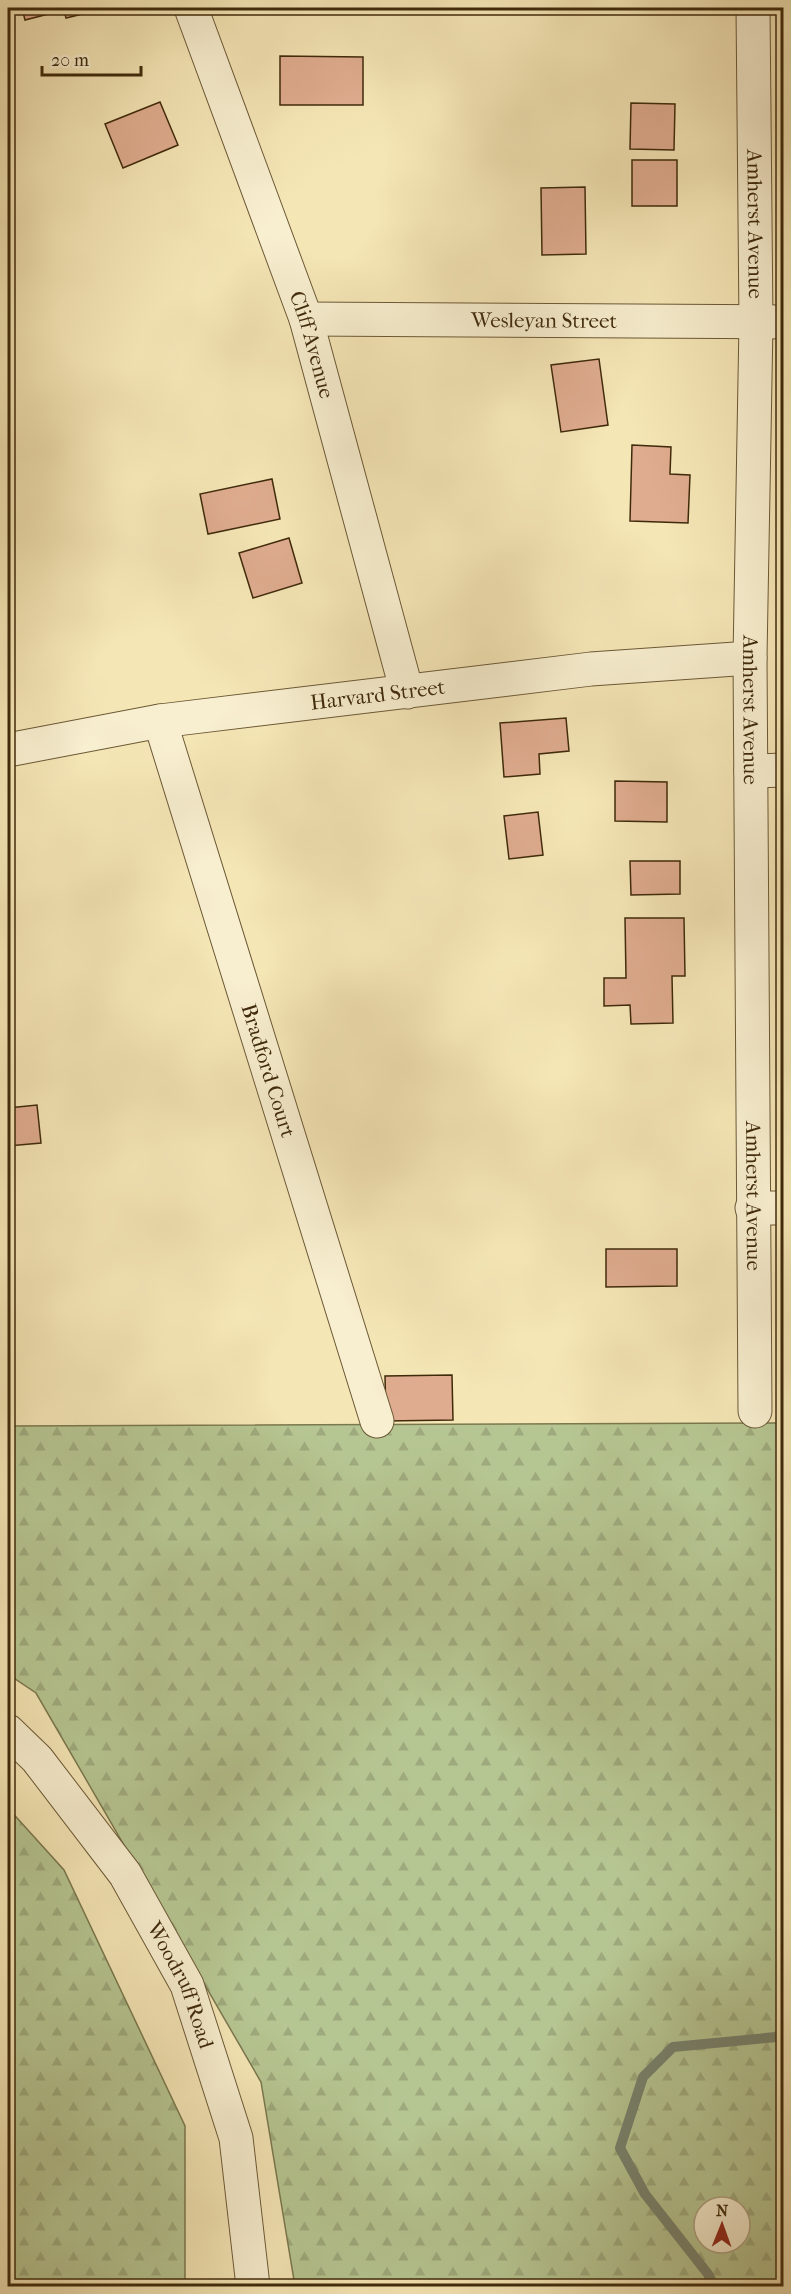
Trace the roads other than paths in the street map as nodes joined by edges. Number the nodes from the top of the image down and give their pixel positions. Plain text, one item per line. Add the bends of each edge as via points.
1 (191, 8) edge
2 (753, 8) edge
3 (306, 319) junction
4 (770, 322) edge
5 (750, 658) junction
6 (406, 692) junction
7 (160, 721) junction
8 (8, 750) edge
9 (783, 770) edge
10 (751, 771) junction
11 (768, 1208) edge
12 (755, 1411) dead end
13 (377, 1421) dead end
14 (8, 1731) edge
15 (253, 2286) edge

1 - 3 street, Cliff Avenue
2 - 4 street, Amherst Avenue
3 - 4 street, Wesleyan Street
3 - 6 street, Cliff Avenue
4 - 5 street, Amherst Avenue
5 - 6 street, Harvard Street via 591,669
5 - 10 street, Amherst Avenue
6 - 7 street, Harvard Street
7 - 8 street, Harvard Street
7 - 13 street, Bradford Court
9 - 10 street
10 - 11 street, Amherst Avenue
11 - 12 street, Amherst Avenue
14 - 15 street, Woodruff Road via 38,1759 125,1874 187,1984 236,2138

